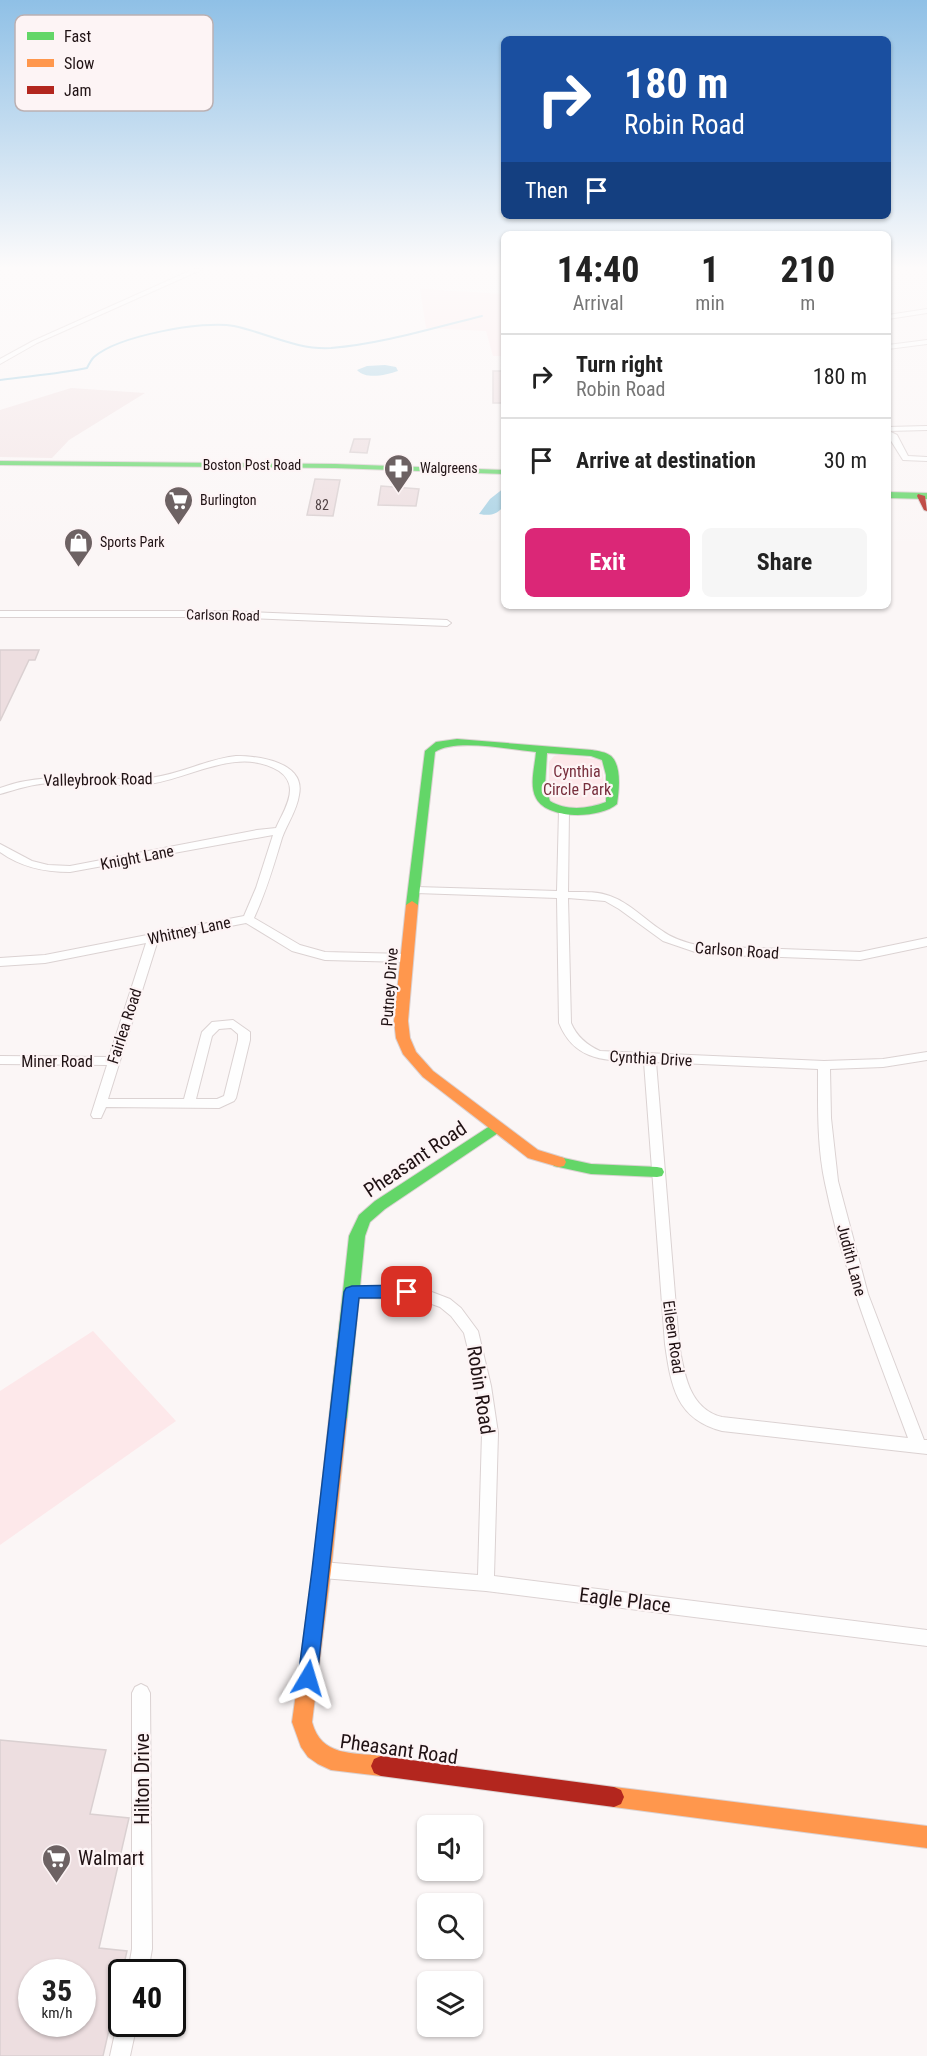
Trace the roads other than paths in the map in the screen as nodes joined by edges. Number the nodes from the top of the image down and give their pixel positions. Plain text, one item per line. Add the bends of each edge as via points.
1 (927, 428) edge
2 (891, 429) edge
3 (891, 435) edge
4 (927, 459) edge
5 (0, 463) edge
6 (501, 472) edge
7 (891, 495) edge
8 (925, 500) edge
9 (0, 614) edge
10 (447, 623) dead end
11 (542, 749) junction
12 (0, 791) edge
13 (564, 810) junction
14 (279, 831) junction
15 (0, 847) edge
16 (416, 890) junction
17 (562, 895) junction
18 (248, 919) junction
19 (153, 938) junction
20 (927, 942) edge
21 (406, 958) junction
22 (0, 962) edge
23 (927, 1056) edge
24 (650, 1058) junction
25 (0, 1060) edge
26 (113, 1061) junction
27 (824, 1065) junction
28 (189, 1104) junction
29 (496, 1127) junction
30 (657, 1172) junction
31 (352, 1292) junction
32 (923, 1447) edge
33 (322, 1570) junction
34 (486, 1583) junction
35 (927, 1638) edge
36 (141, 1694) dead end
37 (927, 1837) edge
38 (140, 1959) edge
39 (124, 2037) edge
40 (120, 2056) edge

1 - 2 street
3 - 4 street via 906,458
5 - 6 street, Boston Post Road via 344,466
7 - 8 street
9 - 10 street, Carlson Road via 224,615
11 - 13 street via 541,798
11 - 13 street via 598,754 610,762 611,804 599,810
11 - 16 street, Putney Drive via 457,742 432,748
12 - 14 street, Valleybrook Road via 37,780 150,780 228,760 257,761 286,772 295,783
13 - 17 street, Cynthia Drive
14 - 15 street, Knight Lane via 57,870 22,862
14 - 18 street, Valleybrook Road
16 - 17 street, Carlson Road
16 - 21 street, Putney Drive
17 - 20 street, Carlson Road via 611,898 657,933 701,950 860,956
17 - 24 street, Cynthia Drive via 565,1023 569,1034 593,1053
18 - 19 street, Whitney Lane
18 - 21 street, Whitney Lane via 296,948 325,956
19 - 22 street, Whitney Lane via 45,958
19 - 26 street, Fairlea Road
21 - 29 street, Putney Drive via 401,1021 410,1054 428,1074
23 - 27 street, Cynthia Drive via 883,1063
24 - 27 street, Cynthia Drive
24 - 30 street, Eileen Road
25 - 26 street, Miner Road
26 - 28 street, Fairlea Road via 99,1109
27 - 32 street, Judith Lane via 831,1181 861,1294
28 - 28 street via 206,1035 216,1025 239,1027 244,1040 230,1098 219,1104
29 - 30 street, Putney Drive via 533,1154 574,1167
29 - 31 street, Pheasant Road via 364,1219 357,1236
30 - 32 street, Eileen Road via 674,1353 684,1392 694,1411 722,1425
31 - 33 street, Pheasant Road
31 - 34 street, Robin Road via 419,1293 456,1312 471,1331 490,1433
33 - 34 street, Eagle Place
33 - 37 street, Pheasant Road via 302,1722 305,1740 320,1756
34 - 35 street, Eagle Place
36 - 38 street, Hilton Drive
39 - 40 street

